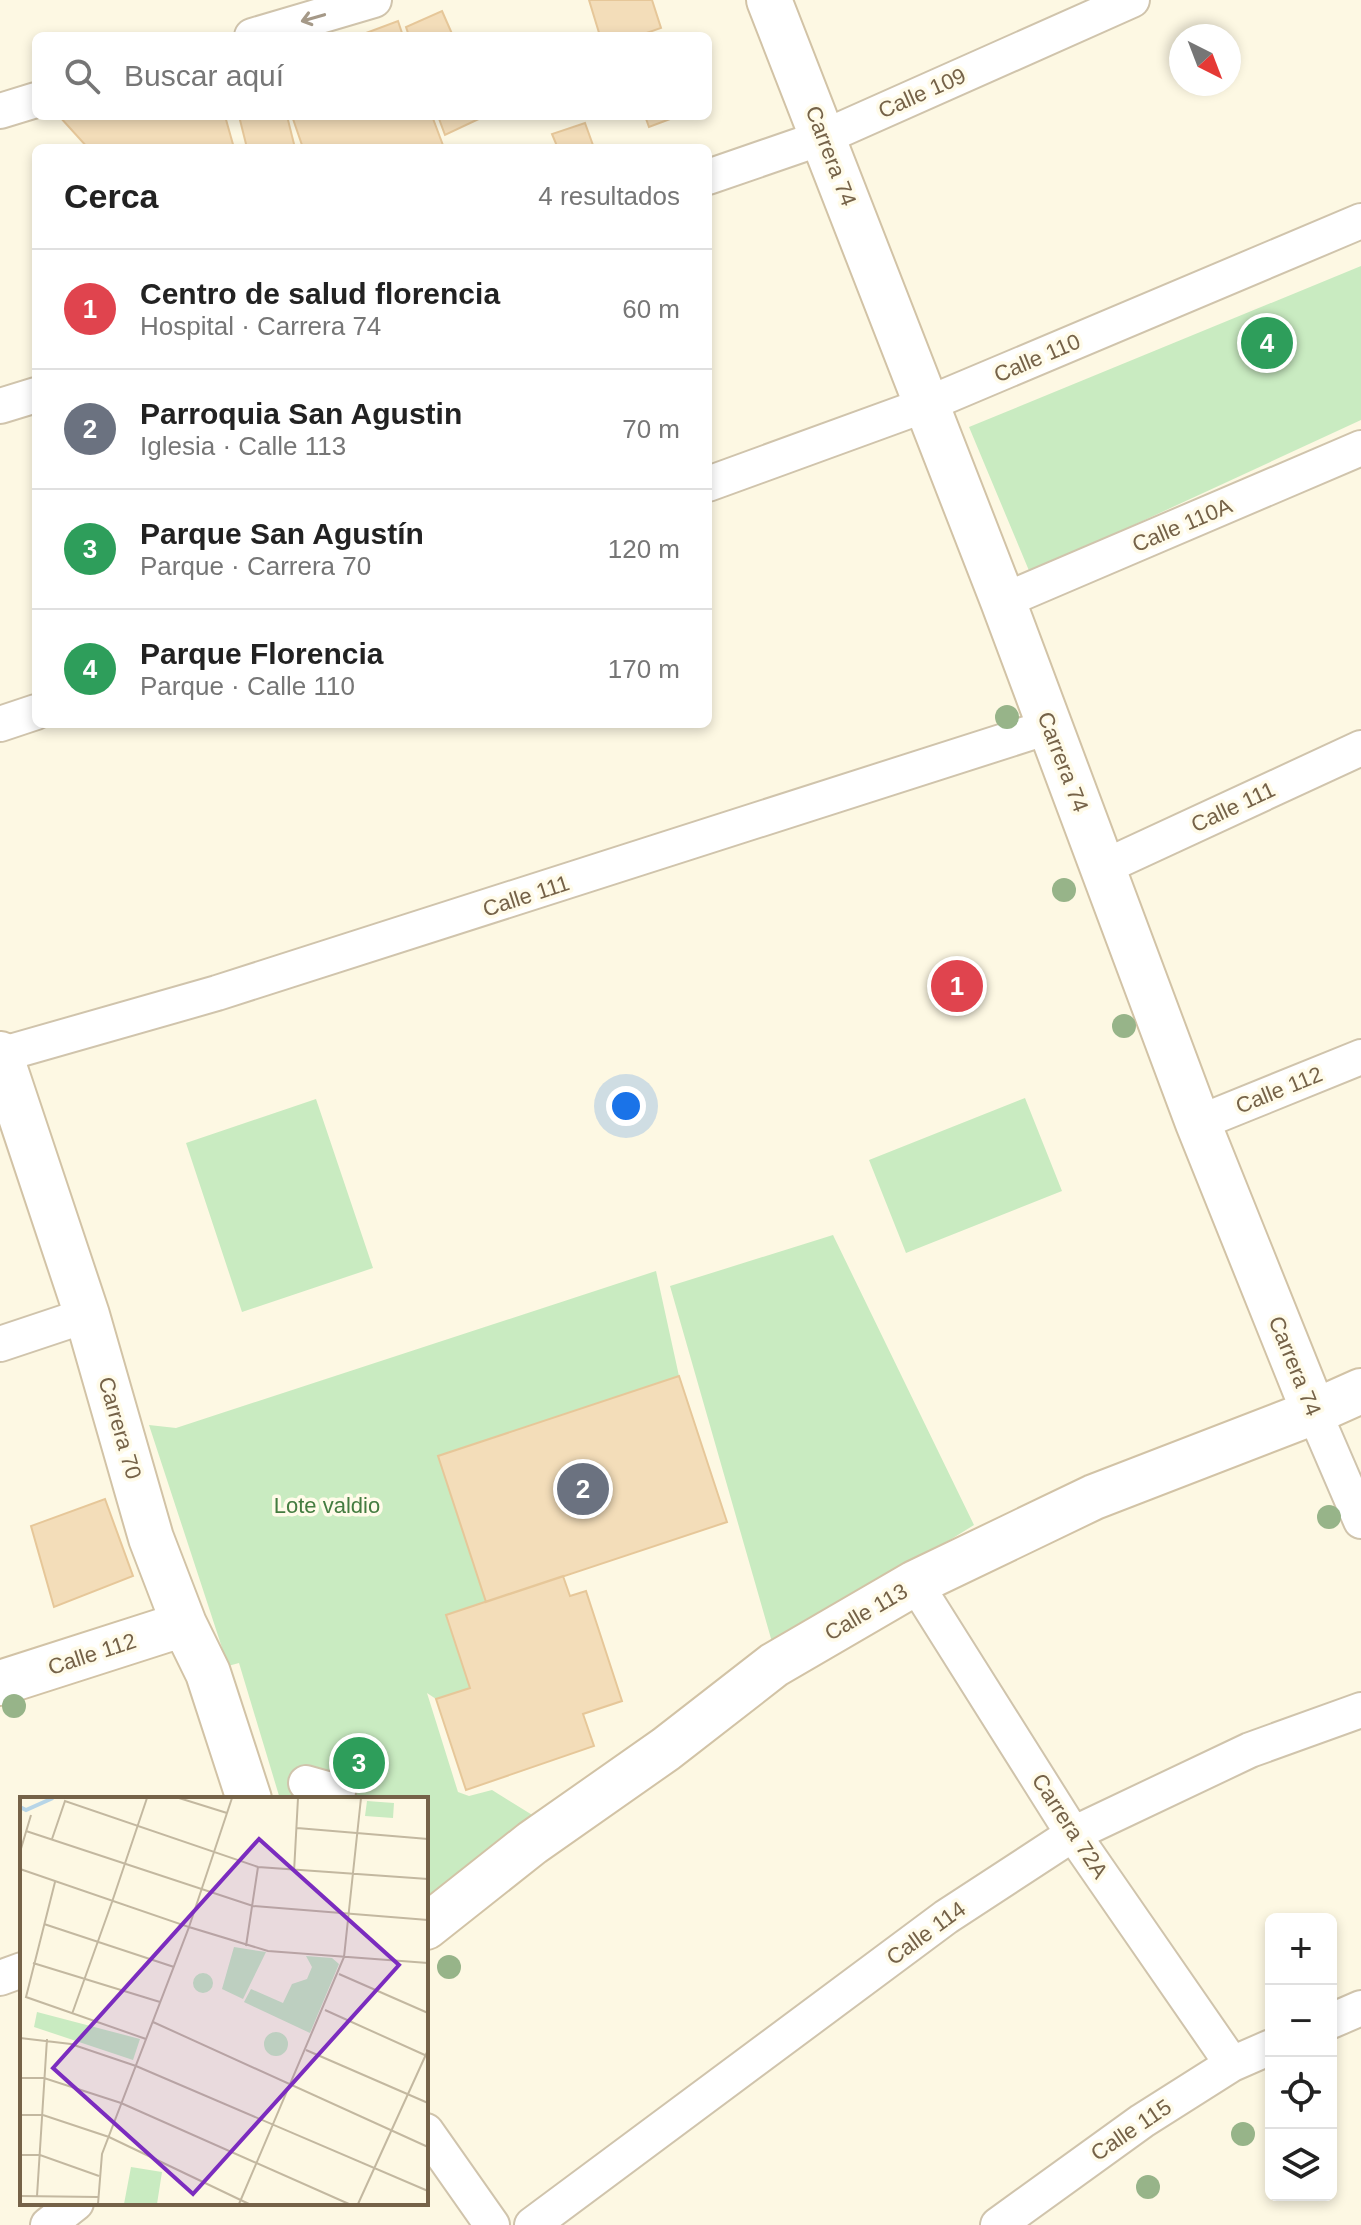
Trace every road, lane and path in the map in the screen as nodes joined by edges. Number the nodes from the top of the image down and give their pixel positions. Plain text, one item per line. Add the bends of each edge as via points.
1 (374, 0) edge
2 (769, 0) edge
3 (1132, 0) edge
4 (266, 32) edge
5 (32, 101) edge
6 (0, 111) edge
7 (824, 137) junction
8 (712, 176) edge
9 (1361, 221) edge
10 (32, 396) edge
11 (925, 405) junction
12 (0, 406) edge
13 (1361, 448) edge
14 (712, 483) edge
15 (1003, 601) junction
16 (32, 713) edge
17 (0, 724) edge
18 (1048, 727) junction
19 (1361, 748) edge
20 (1104, 867) junction
21 (0, 1055) edge
22 (1361, 1057) edge
23 (1198, 1123) junction
24 (87, 1315) junction
25 (0, 1344) edge
26 (1361, 1391) edge
27 (1314, 1412) junction
28 (1361, 1521) edge
29 (915, 1583) junction
30 (184, 1624) junction
31 (0, 1683) edge
32 (1361, 1710) edge
33 (248, 1797) edge
34 (1073, 1834) junction
35 (428, 1925) edge
36 (20, 1971) edge
37 (0, 1978) edge
38 (1361, 2008) edge
39 (1337, 2018) edge
40 (1265, 2050) edge
41 (1232, 2064) junction
42 (428, 2134) edge
43 (73, 2205) edge
44 (1011, 2221) edge
45 (48, 2225) edge
46 (492, 2225) edge
47 (532, 2225) edge

1 -> 4 street
2 - 7 street, Carrera 74
3 - 7 street, Calle 109
5 - 6 street
7 - 8 street, Calle 109
7 - 11 street, Carrera 74
9 - 11 street, Calle 110
10 - 12 street
11 - 14 street, Calle 110
11 - 15 street, Carrera 74
13 - 15 street, Calle 110A
15 - 18 street, Carrera 74
16 - 17 street
18 - 20 street, Carrera 74
18 - 21 street, Calle 111 via 262,979
19 - 20 street, Calle 111
20 - 23 street, Carrera 74
21 - 24 street, Carrera 70
22 - 23 street, Calle 112
23 - 27 street, Carrera 74
24 - 25 street
24 - 30 street, Carrera 70 via 151,1538
26 - 27 street, Calle 113
27 - 28 street, Carrera 74
27 - 29 street, Calle 113 via 1094,1497
29 - 34 street, Carrera 72A
29 - 35 street, Calle 113 via 774,1665
30 - 31 street, Calle 112
30 - 33 street, Carrera 70 via 208,1673
32 - 34 street, Calle 114 via 1250,1750
34 - 41 street, Carrera 72A
34 - 47 street, Calle 114 via 946,1917
36 - 37 street
38 - 39 street
40 - 41 street, Calle 115
41 - 44 street, Calle 115 via 1142,2121
42 - 46 street
43 - 45 street

